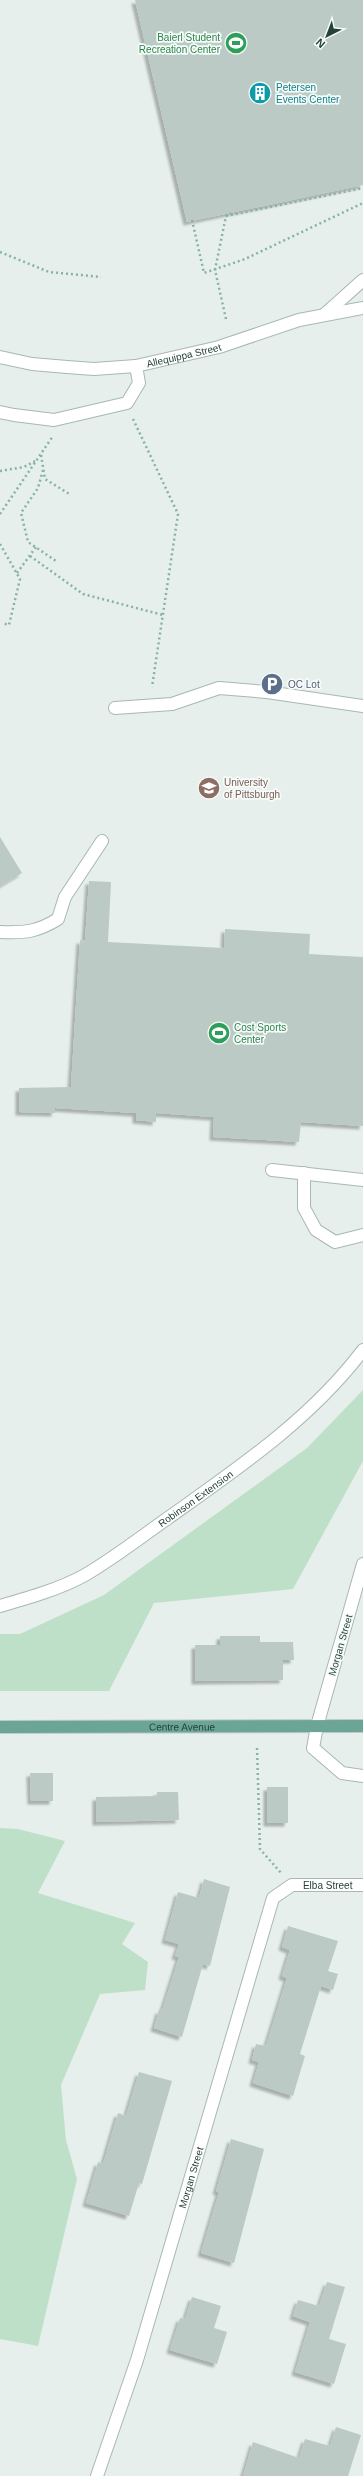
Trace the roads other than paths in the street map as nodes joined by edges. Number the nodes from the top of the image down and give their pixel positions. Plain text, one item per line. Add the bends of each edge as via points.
1 (363, 280) edge
2 (363, 308) edge
3 (325, 314) junction
4 (0, 357) edge
5 (136, 366) junction
6 (0, 412) edge
7 (363, 706) edge
8 (115, 708) dead end
9 (102, 841) dead end
10 (0, 932) edge
11 (272, 1170) dead end
12 (304, 1173) junction
13 (363, 1180) edge
14 (363, 1235) edge
15 (363, 1350) edge
16 (363, 1564) edge
17 (359, 1596) edge
18 (0, 1606) edge
19 (317, 1726) junction
20 (363, 1726) edge
21 (0, 1727) edge
22 (363, 1776) edge
23 (292, 1885) joint
24 (363, 1885) edge
25 (97, 2476) edge

1 - 3 street
2 - 3 street, Allequippa Street
3 - 5 street, Allequippa Street via 219,347
4 - 5 street, Allequippa Street via 32,364 94,369
5 - 6 street via 140,383 126,403 54,420
7 - 8 street via 219,688 172,704
9 - 10 street via 65,897 58,920 25,933
11 - 12 street
12 - 13 street
12 - 14 street via 304,1208 316,1230 335,1242
15 - 18 street, Robinson Extension via 324,1396 250,1459 199,1496 85,1575 34,1596
16 - 17 street, Morgan Street
17 - 19 street, Morgan Street
19 - 20 main road, Centre Avenue
19 - 21 main road, Centre Avenue
19 - 22 street, Morgan Street via 313,1748 342,1773
23 - 24 street, Elba Street
23 - 25 street, Morgan Street via 273,1898 137,2360

